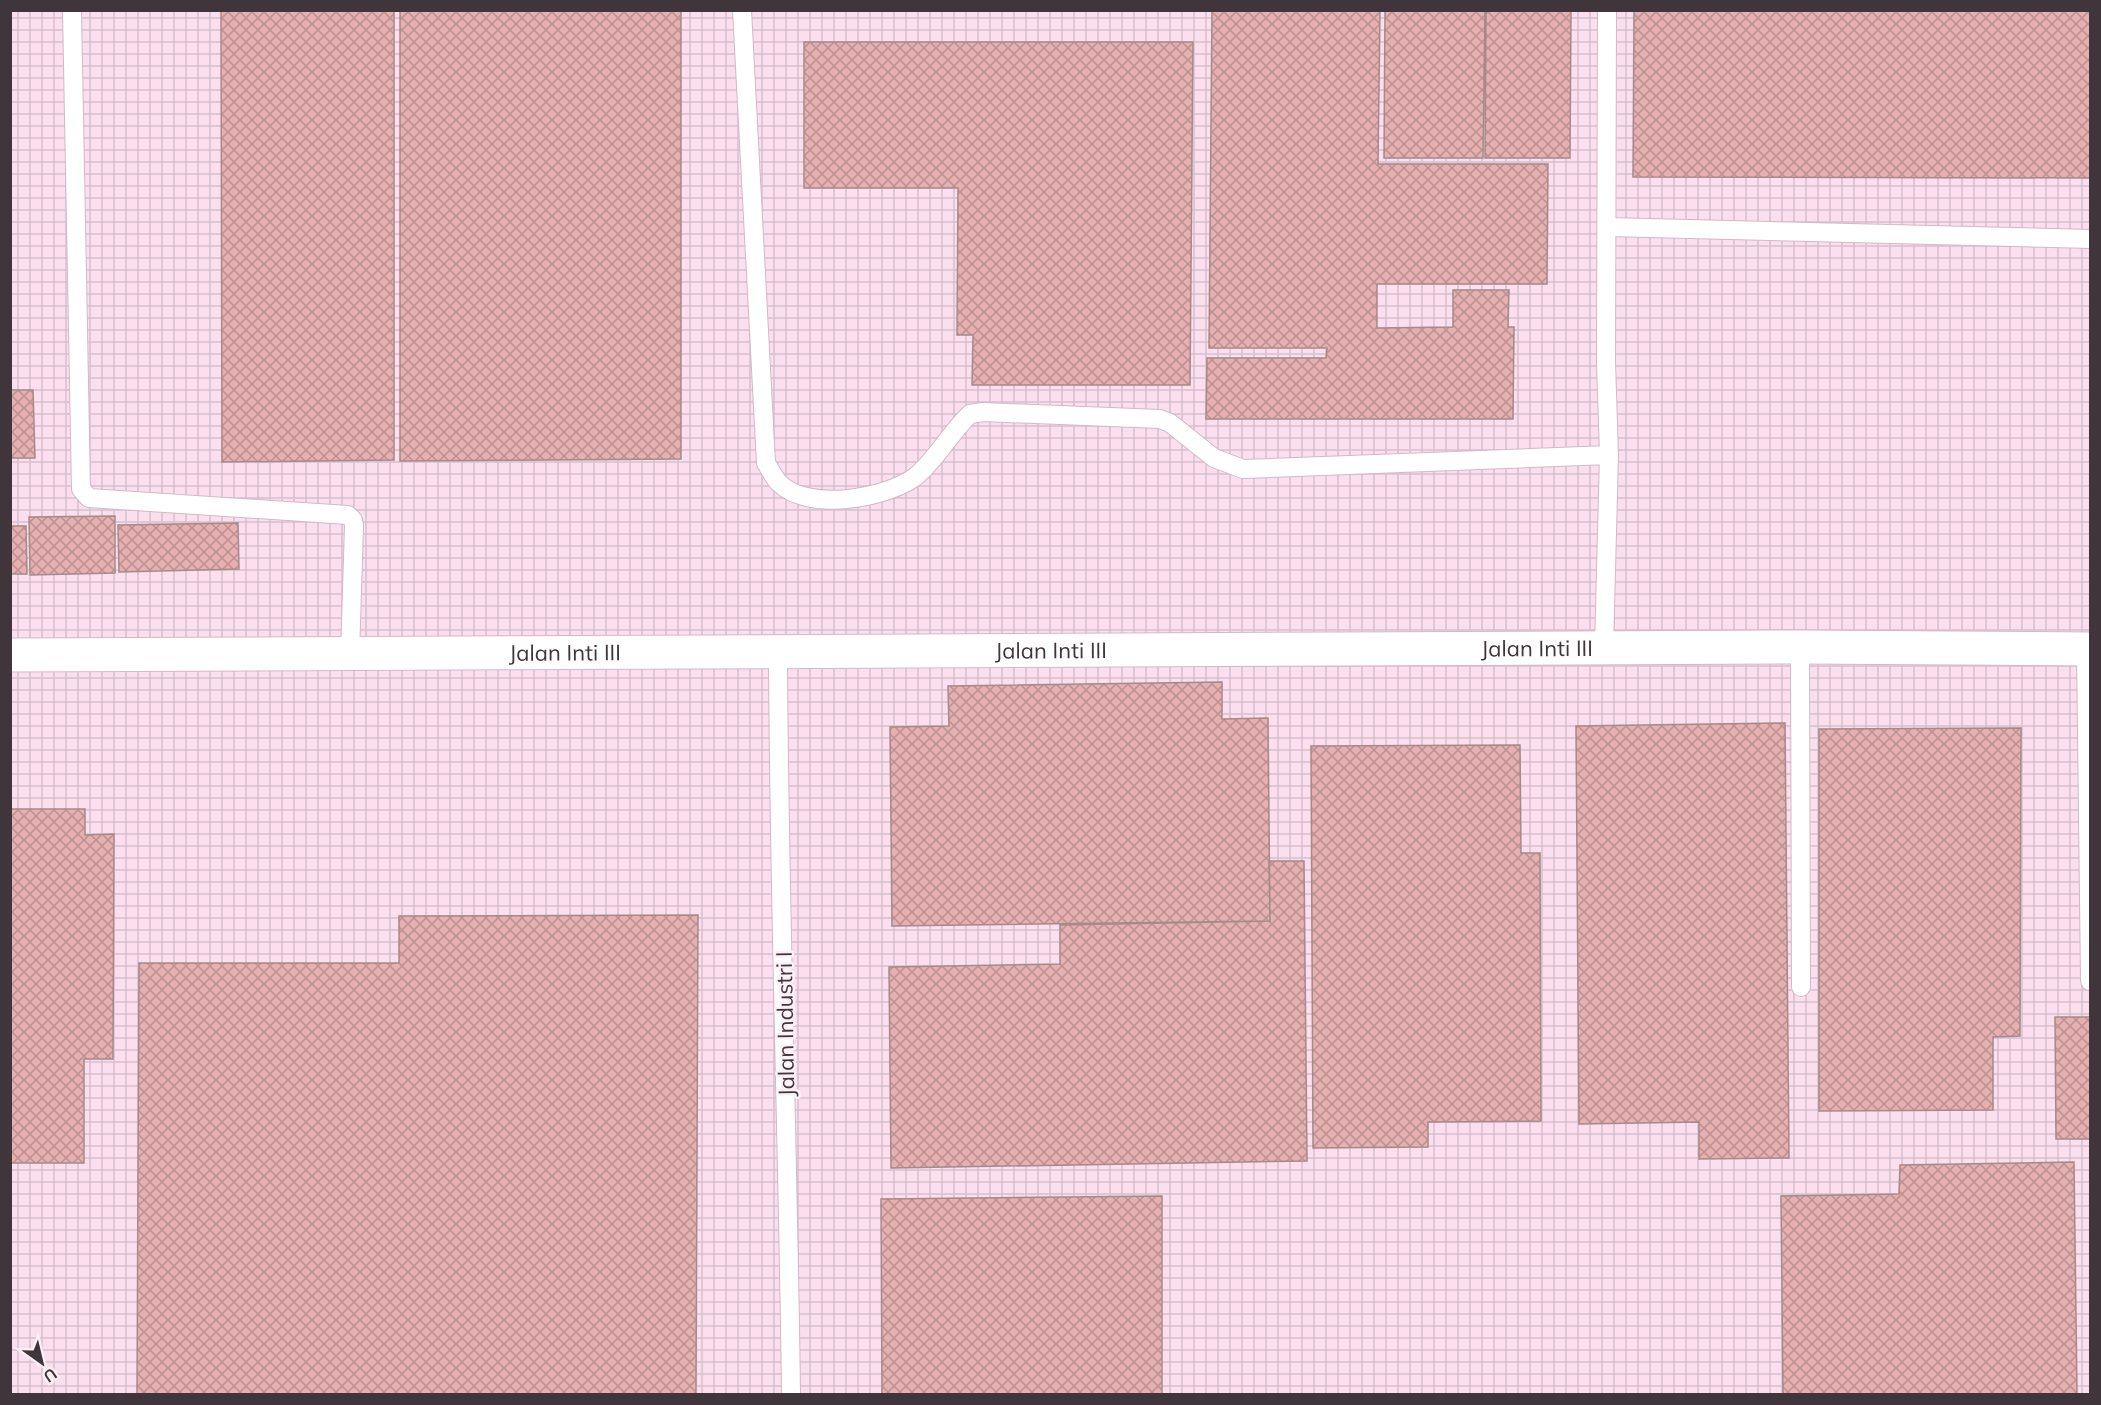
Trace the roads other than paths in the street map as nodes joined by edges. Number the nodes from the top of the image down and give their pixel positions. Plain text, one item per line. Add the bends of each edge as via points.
1 (72, 10) edge
2 (742, 10) edge
3 (1607, 10) edge
4 (1608, 227) junction
5 (2091, 239) edge
6 (1609, 455) junction
7 (1800, 646) junction
8 (1604, 648) junction
9 (2088, 649) edge
10 (778, 653) junction
11 (10, 655) edge
12 (350, 655) junction
13 (2090, 981) edge
14 (1801, 987) dead end
15 (791, 1395) edge

1 - 12 lane via 81,489 89,498 348,515 354,526
2 - 6 lane via 766,463 779,483 805,497 825,500 892,489 915,476 970,414 983,412 1160,419 1214,458 1243,469
3 - 4 lane
4 - 5 lane
4 - 6 lane
6 - 8 lane
7 - 8 street, Jalan Inti III
7 - 9 street, Jalan Inti III
7 - 14 lane
8 - 10 street, Jalan Inti III
9 - 13 lane
10 - 12 street, Jalan Inti III
10 - 15 lane, Jalan Industri I via 778,835
11 - 12 street, Jalan Inti III

